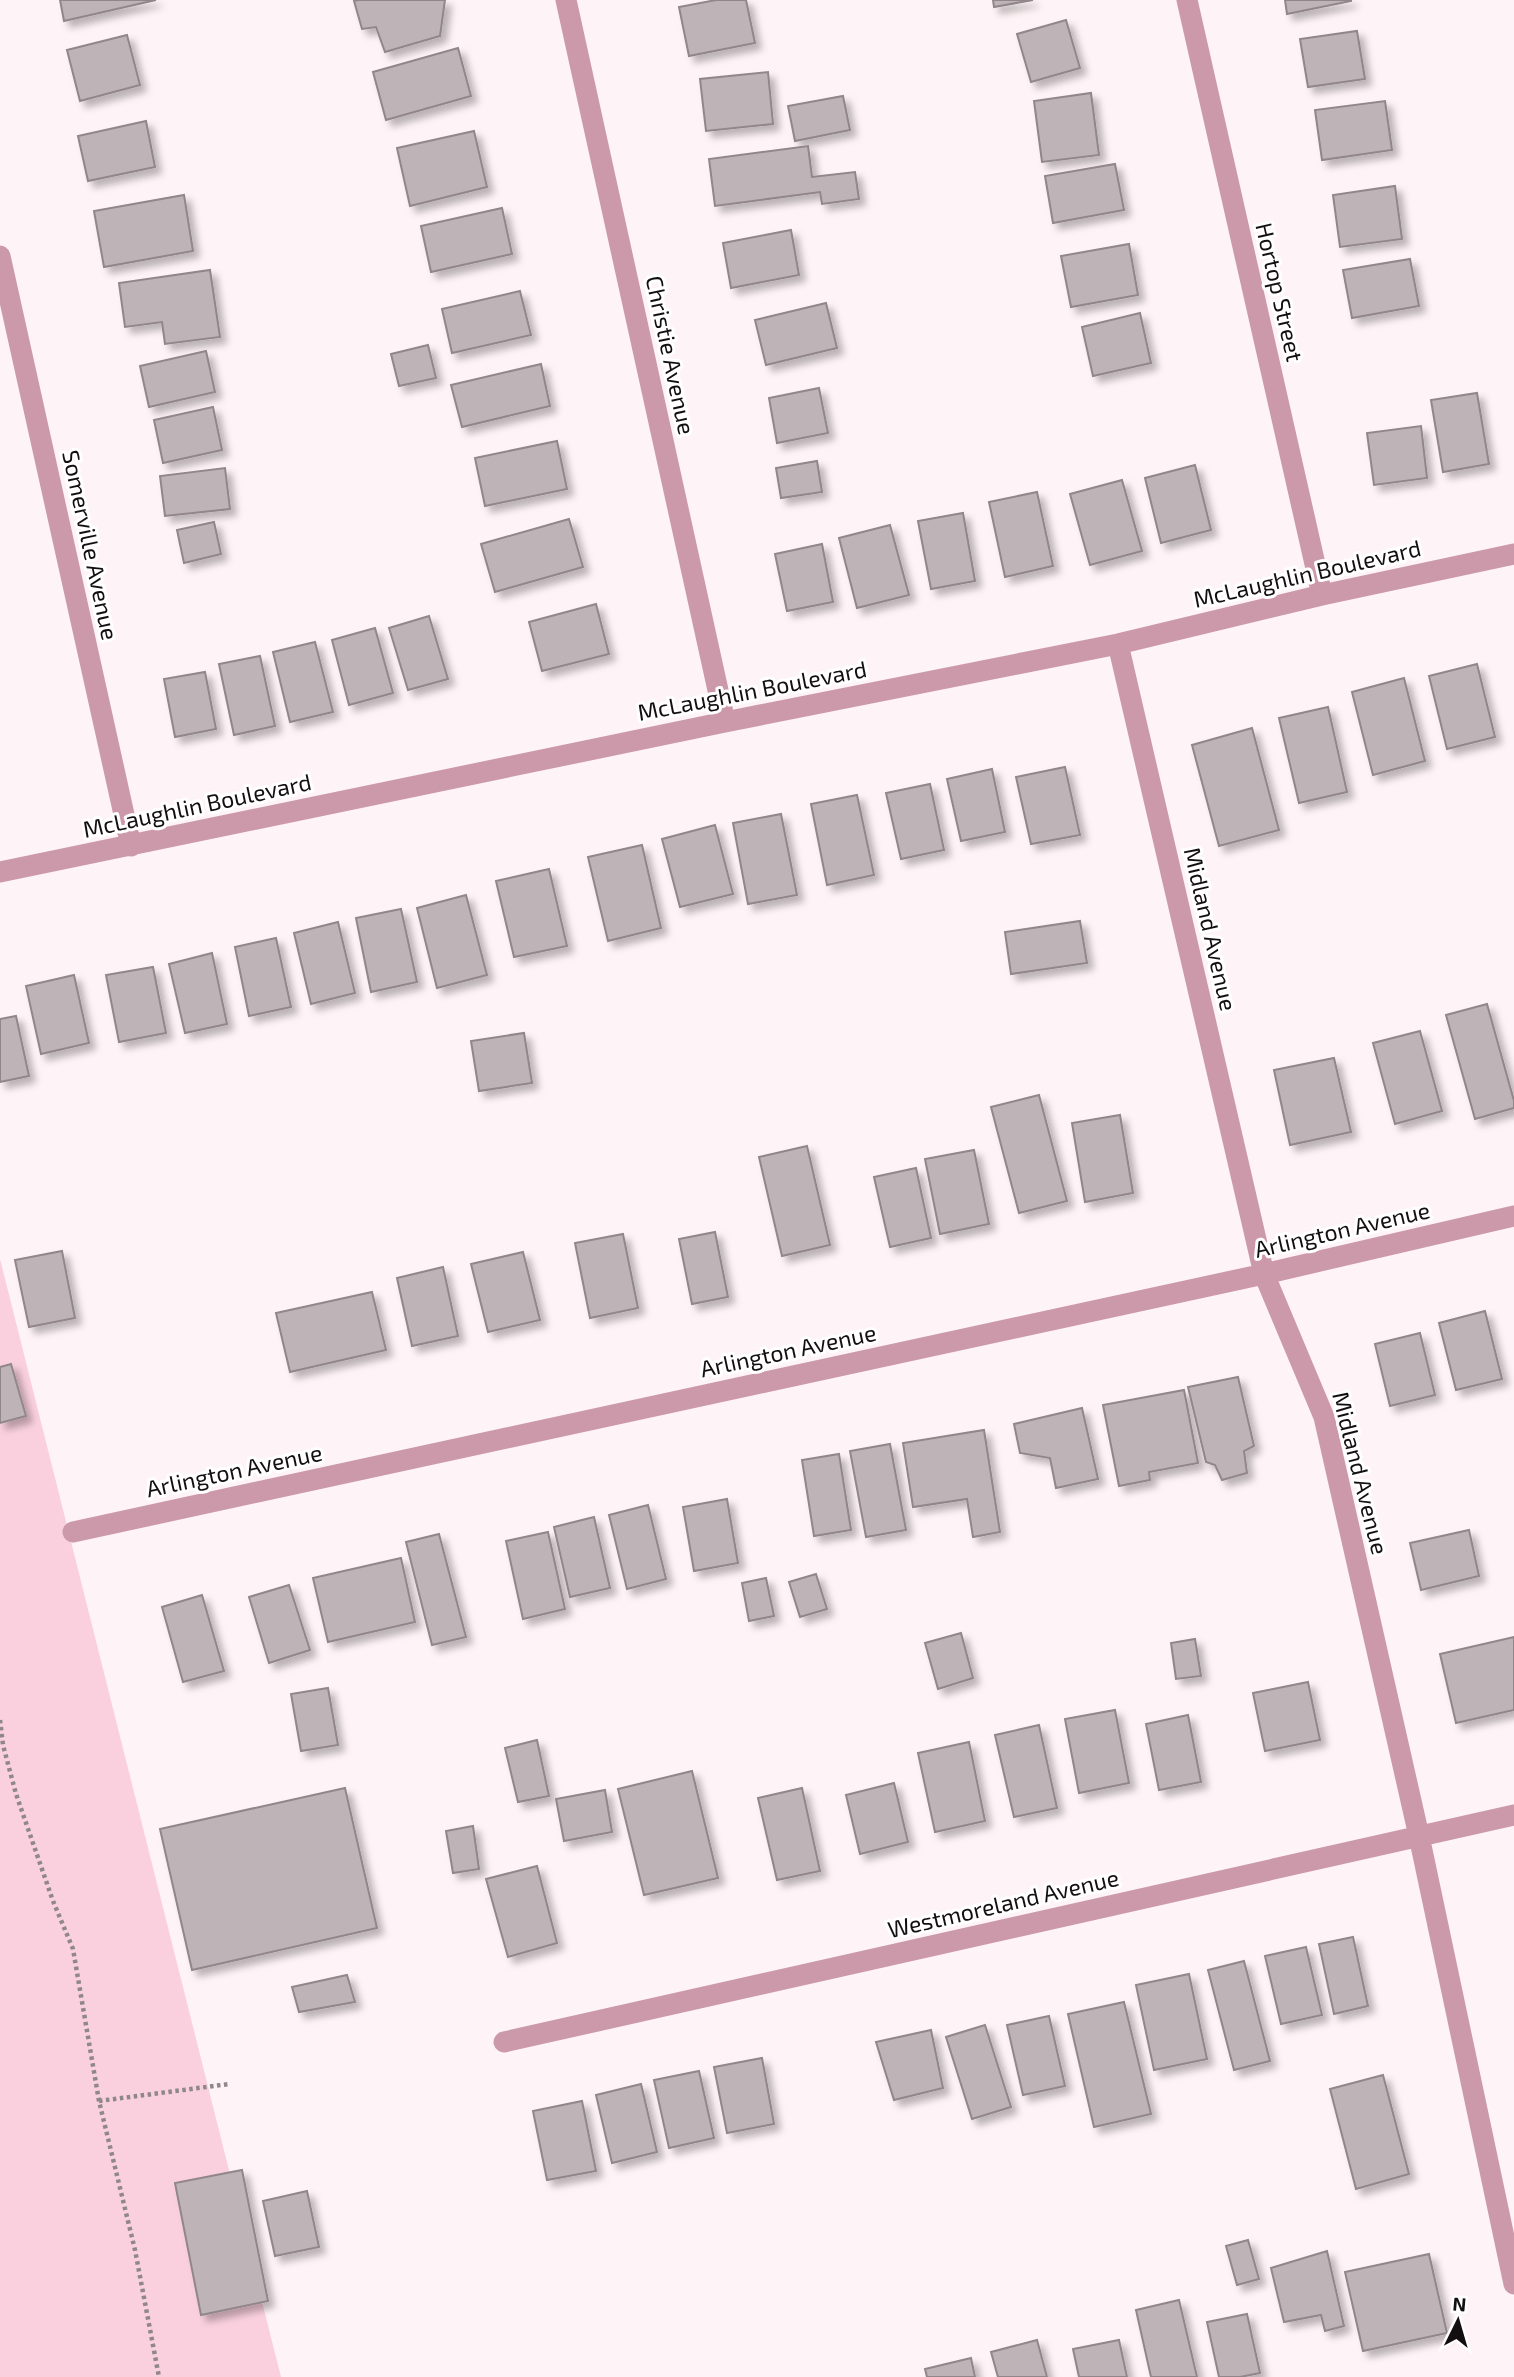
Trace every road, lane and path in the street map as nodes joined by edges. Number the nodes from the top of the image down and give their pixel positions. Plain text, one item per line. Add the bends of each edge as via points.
1 (566, 0) edge
2 (1187, 0) edge
3 (0, 256) edge
4 (1514, 554) edge
5 (1322, 595) junction
6 (1118, 644) junction
7 (724, 722) junction
8 (131, 846) junction
9 (0, 872) edge
10 (1514, 1216) edge
11 (1264, 1274) junction
12 (73, 1532) dead end
13 (0, 1720) edge
14 (1514, 1815) edge
15 (1419, 1836) junction
16 (504, 2042) dead end
17 (229, 2084) dead end
18 (99, 2101) junction
19 (1514, 2284) edge
20 (159, 2377) edge

1 - 7 street, Christie Avenue
2 - 5 street, Hortop Street
3 - 8 street, Somerville Avenue
4 - 5 street, McLaughlin Boulevard
5 - 6 street, McLaughlin Boulevard
6 - 7 street, McLaughlin Boulevard
6 - 11 street, Midland Avenue
7 - 8 street, McLaughlin Boulevard
8 - 9 street, McLaughlin Boulevard
10 - 11 street, Arlington Avenue
11 - 12 street, Arlington Avenue
11 - 15 street, Midland Avenue via 1324,1417
13 - 18 path via 16,1794 73,1949
14 - 15 street, Westmoreland Avenue
15 - 16 street, Westmoreland Avenue
15 - 19 street, Midland Avenue
17 - 18 path
18 - 20 path via 135,2249

